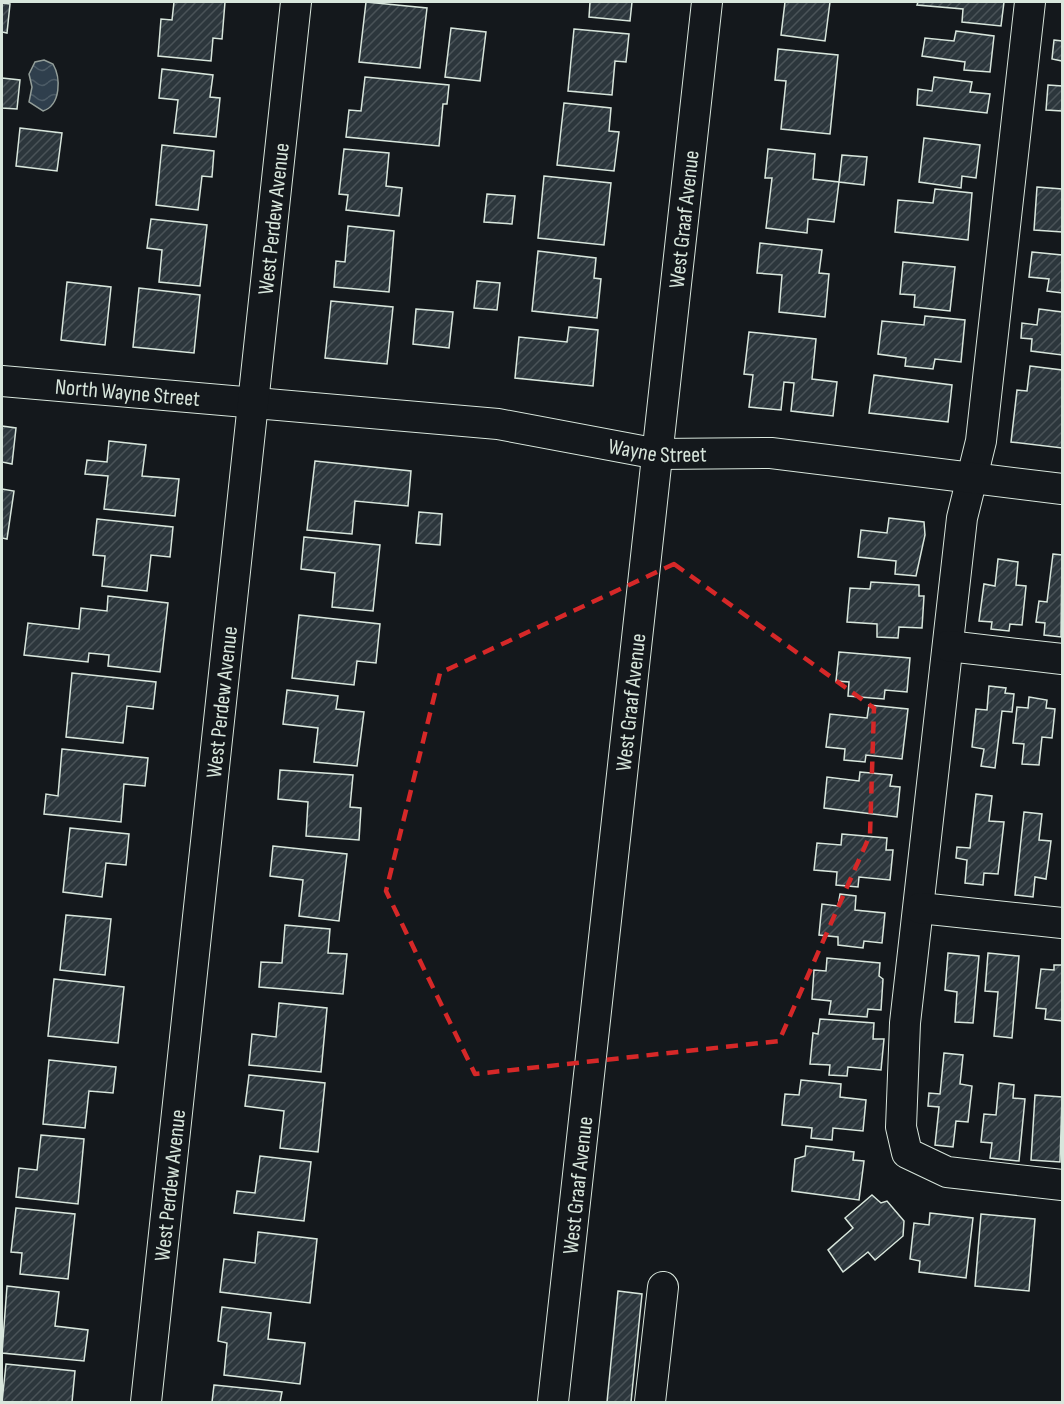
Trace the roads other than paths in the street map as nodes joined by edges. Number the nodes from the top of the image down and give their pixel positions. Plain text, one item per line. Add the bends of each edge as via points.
1 (296, 2) edge
2 (707, 2) edge
3 (1030, 2) edge
4 (2, 381) edge
5 (253, 403) junction
6 (658, 454) junction
7 (971, 479) junction
8 (1062, 489) edge
9 (948, 646) junction
10 (1062, 659) edge
11 (920, 908) junction
12 (1062, 923) edge
13 (1062, 1185) edge
14 (663, 1287) dead end
15 (146, 1402) edge
16 (553, 1402) edge
17 (650, 1402) edge

1 - 5 street, West Perdew Avenue
2 - 6 street, West Graaf Avenue
3 - 7 street via 981,441
4 - 5 street, North Wayne Street
5 - 6 street, Wayne Street via 498,423
5 - 15 street, West Perdew Avenue
6 - 7 street, Wayne Street via 771,453
6 - 16 street, West Graaf Avenue
7 - 8 street, Wayne Street
7 - 9 street via 962,518
9 - 10 street
9 - 11 street
11 - 12 street
11 - 13 street via 905,1023 901,1127 907,1153 947,1172
14 - 17 street

